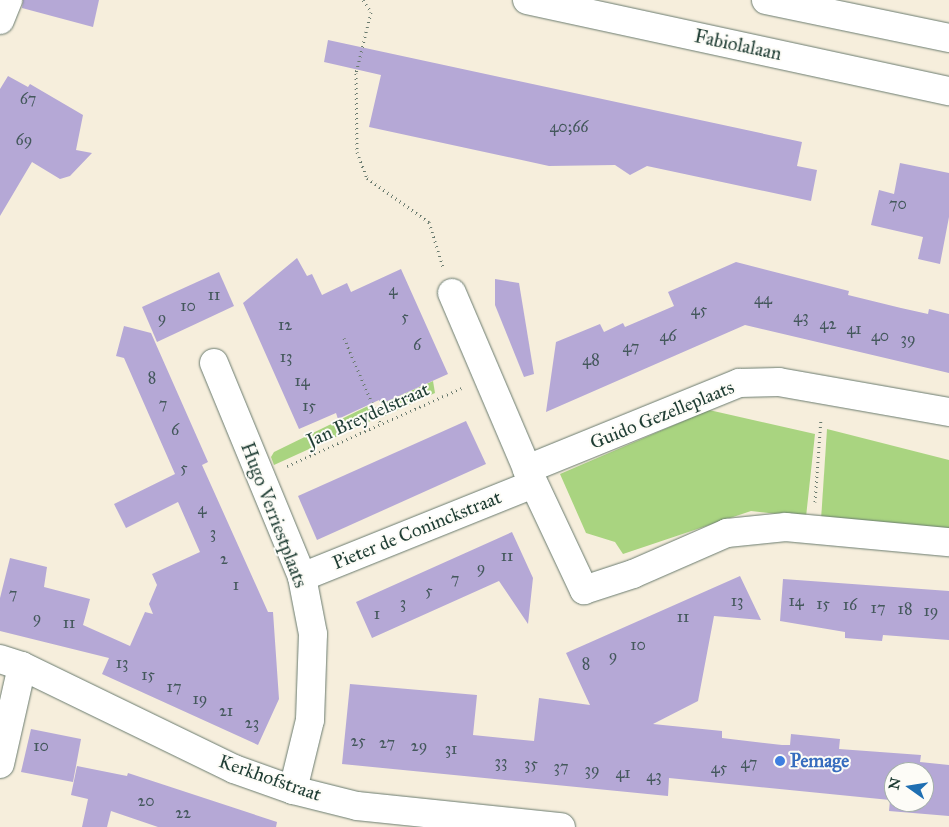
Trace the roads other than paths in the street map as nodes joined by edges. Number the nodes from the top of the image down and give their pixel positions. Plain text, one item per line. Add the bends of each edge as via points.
1 (8, 0) edge
2 (527, 0) edge
3 (766, 0) edge
4 (0, 20) edge
5 (949, 38) edge
6 (949, 91) edge
7 (452, 293) road end
8 (214, 363) dead end
9 (949, 412) edge
10 (530, 476) junction
11 (949, 542) edge
12 (302, 577) junction
13 (11, 662) edge
14 (0, 764) edge
15 (293, 790) junction
16 (549, 826) edge

1 - 4 street
2 - 6 street, Fabiolalaan
3 - 5 street
7 - 10 street
8 - 12 street, Hugo Verriestplaats
9 - 10 street, Guido Gezelleplaats via 779,382 739,383
10 - 11 street via 584,590 633,574 727,533 786,527
10 - 12 street, Pieter de Coninckstraat
12 - 15 street, Hugo Verriestplaats via 313,634 310,720
13 - 14 street
13 - 15 street, Kerkhofstraat via 234,769
15 - 16 street, Kerkhofstraat via 357,806

